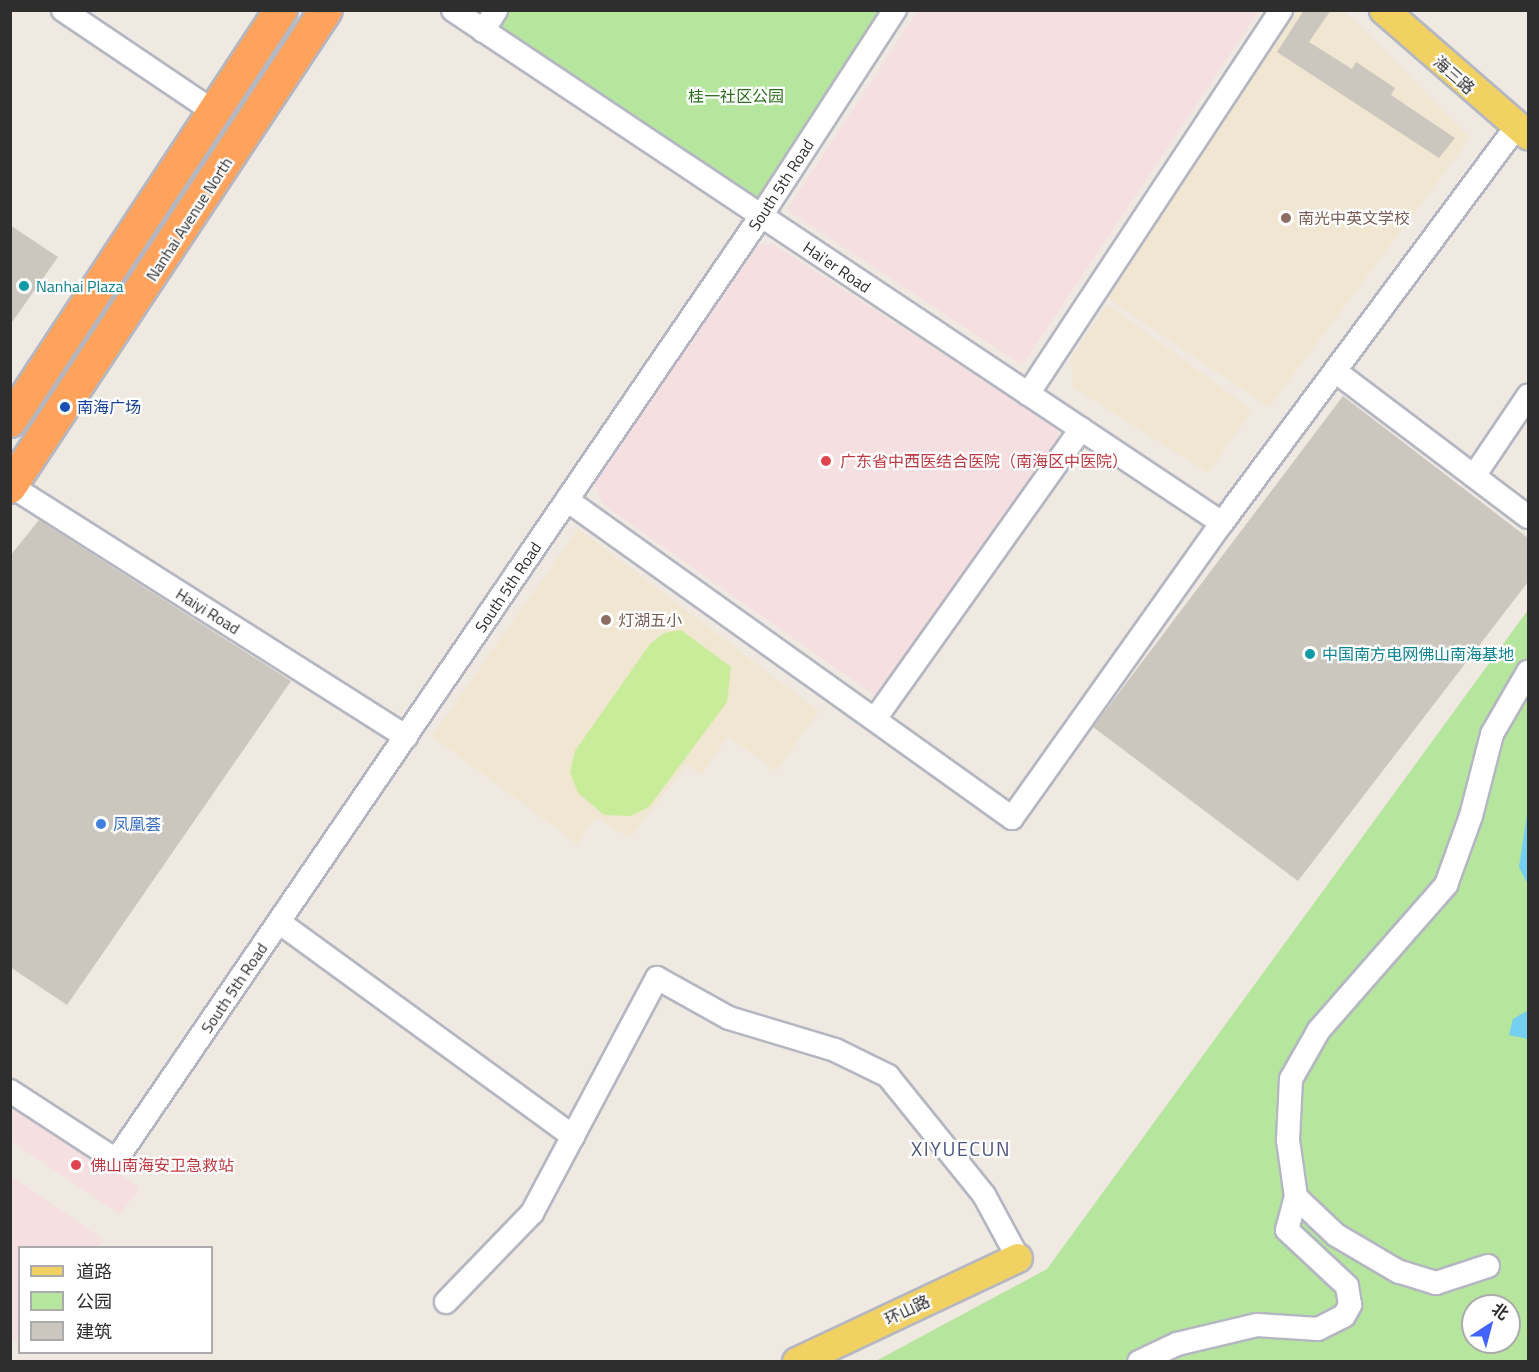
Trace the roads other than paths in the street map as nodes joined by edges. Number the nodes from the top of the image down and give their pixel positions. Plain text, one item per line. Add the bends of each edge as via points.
1 (63, 10) edge
2 (281, 10) edge
3 (326, 10) edge
4 (453, 10) edge
5 (496, 10) edge
6 (895, 10) edge
7 (1281, 10) edge
8 (1384, 10) edge
9 (1405, 10) edge
10 (483, 31) junction
11 (214, 112) junction
12 (1524, 125) edge
13 (761, 216) junction
14 (1335, 371) junction
15 (1028, 394) junction
16 (1528, 396) edge
17 (10, 421) edge
18 (1081, 429) junction
19 (1474, 476) junction
20 (11, 486) edge
21 (567, 500) junction
22 (1528, 517) edge
23 (1222, 523) junction
24 (1528, 672) edge
25 (875, 719) junction
26 (406, 737) junction
27 (279, 922) junction
28 (11, 1092) edge
29 (573, 1136) junction
30 (1296, 1197) junction
31 (1018, 1258) joint
32 (1488, 1266) dead end
33 (446, 1302) dead end
34 (797, 1362) edge
35 (1139, 1362) edge

1 - 11 street
2 - 11 highway
3 - 20 highway, Nanhai Avenue North
4 - 10 street, Hai'er Road
5 - 10 street
6 - 13 street, South 5th Road
7 - 15 street
8 - 12 main road, 海三路
9 - 12 main road, 海三路
10 - 13 street, Hai'er Road
11 - 17 highway
12 - 14 street
13 - 15 street, Hai'er Road
13 - 21 street, South 5th Road
14 - 19 street
14 - 23 street
15 - 18 street, Hai'er Road
16 - 19 street
18 - 23 street, Hai'er Road
18 - 25 street
19 - 22 street
20 - 26 street, Haiyi Road
21 - 25 street
21 - 26 street, South 5th Road
23 - 25 street via 1012,818
24 - 30 street via 1492,734 1471,816 1446,885 1319,1030 1291,1079 1288,1140
26 - 27 street, South 5th Road
27 - 28 street, South 5th Road via 116,1160
27 - 29 street
29 - 31 street via 657,978 729,1018 835,1050 888,1076 984,1195
29 - 33 street via 532,1214
30 - 32 street via 1336,1235 1399,1272 1436,1282
30 - 35 street via 1287,1230 1347,1286 1350,1305 1344,1316 1318,1329 1257,1325 1177,1344
31 - 34 main road, 环山路

